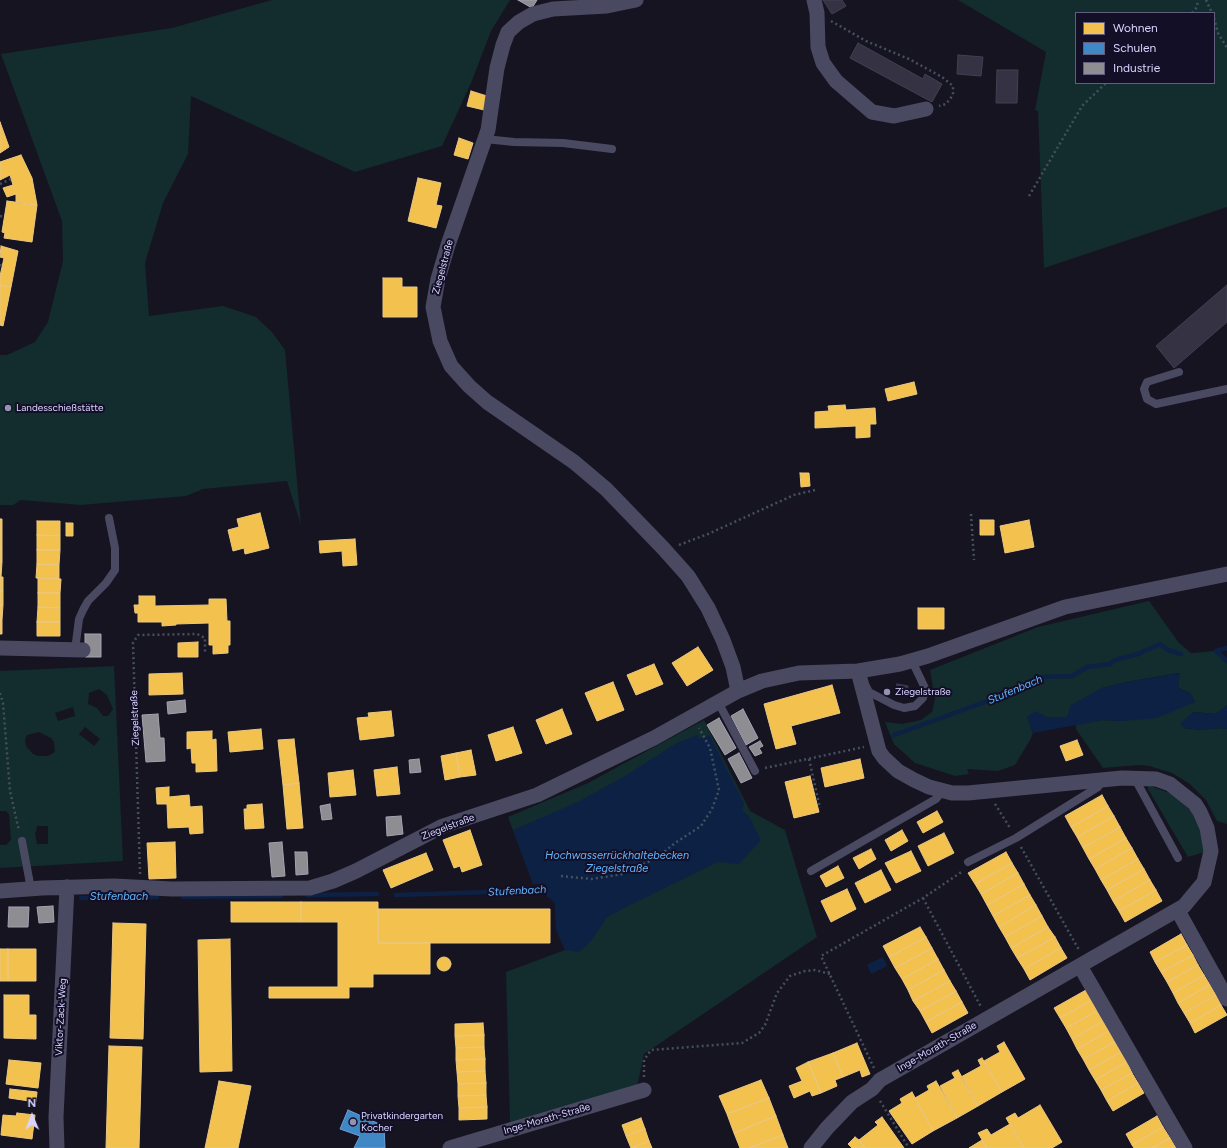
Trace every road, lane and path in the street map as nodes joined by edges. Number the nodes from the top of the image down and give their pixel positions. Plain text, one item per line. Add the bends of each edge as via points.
1 (636, 0) edge
2 (1198, 0) edge
3 (1206, 0) edge
4 (815, 6) edge
5 (1193, 12) edge
6 (1212, 12) edge
7 (1215, 22) edge
8 (1227, 48) edge
9 (1105, 84) edge
10 (926, 110) joint
11 (485, 139) junction
12 (612, 149) dead end
13 (11, 179) dead end
14 (0, 184) edge
15 (1029, 196) dead end
16 (0, 216) edge
17 (4, 217) dead end
18 (1179, 372) dead end
19 (1227, 389) edge
20 (815, 490) dead end
21 (971, 514) dead end
22 (109, 518) dead end
23 (677, 545) dead end
24 (974, 560) dead end
25 (1227, 574) edge
26 (0, 648) edge
27 (79, 650) joint
28 (205, 654) dead end
29 (912, 661) junction
30 (858, 671) junction
31 (738, 691) junction
32 (0, 693) edge
33 (718, 702) junction
34 (704, 737) dead end
35 (876, 745) junction
36 (809, 759) junction
37 (755, 770) joint
38 (1134, 777) junction
39 (1102, 780) junction
40 (942, 790) junction
41 (820, 808) dead end
42 (998, 809) dead end
43 (1016, 838) junction
44 (22, 841) joint
45 (1178, 858) dead end
46 (968, 862) joint
47 (811, 871) dead end
48 (560, 876) dead end
49 (140, 886) junction
50 (67, 887) junction
51 (31, 889) junction
52 (0, 891) edge
53 (923, 898) junction
54 (1178, 911) junction
55 (1083, 964) junction
56 (830, 975) junction
57 (1227, 999) edge
58 (987, 1019) junction
59 (876, 1085) junction
60 (644, 1090) joint
61 (57, 1148) edge
62 (450, 1148) edge
63 (811, 1148) edge
64 (909, 1148) edge
65 (1185, 1148) edge

1 - 11 street, Ziegelstraße via 607,6 553,9 533,14 508,32 497,68
2 - 5 path
3 - 6 path
4 - 10 street via 818,47 823,63 836,81 854,98 872,112 894,116
4 - 10 path via 866,41 909,59 953,86 953,95 946,104
7 - 8 path
9 - 15 path via 1082,106
11 - 12 lane via 563,142
11 - 31 street, Ziegelstraße via 448,245 434,300 433,307 440,341 451,366 487,402 580,466 606,489 688,576 708,608 726,647
13 - 14 path
16 - 17 path
18 - 19 lane via 1148,382 1144,388 1147,399 1156,404
20 - 23 path via 794,495 708,534
21 - 24 path
22 - 27 lane via 115,548 115,570 83,610 79,619
25 - 29 street, Ziegelstraße via 1065,606
26 - 27 street
28 - 49 path, Ziegelstraße via 205,638 196,634 138,636 133,643
29 - 30 street, Ziegelstraße
29 - 30 lane via 925,688 923,698 910,708 900,707 869,692
30 - 31 street, Ziegelstraße via 800,673 762,681
30 - 35 street, Inge-Morath-Straße
31 - 33 street, Ziegelstraße
32 - 44 path via 10,791
33 - 37 lane
33 - 49 street, Ziegelstraße via 654,738 537,795 443,826 333,881 310,888
34 - 48 path via 710,748 719,790 712,809 701,826 658,858 623,874 592,879
35 - 36 path
35 - 40 street, Inge-Morath-Straße via 884,758 898,771
36 - 37 path
36 - 41 path
38 - 39 street, Inge-Morath-Straße
38 - 45 lane
38 - 54 street, Inge-Morath-Straße via 1156,779 1170,784 1200,812 1207,828 1211,851 1204,882 1190,901
39 - 40 street, Inge-Morath-Straße via 990,792 952,793
39 - 43 lane via 1098,787
40 - 47 lane via 936,799
42 - 43 path
43 - 46 lane
43 - 55 path
44 - 51 lane
46 - 53 path via 967,868
49 - 50 street, Ziegelstraße
50 - 51 street, Ziegelstraße
50 - 61 street, Viktor-Zack-Weg via 56,1117
51 - 52 street, Ziegelstraße
53 - 56 path via 822,956
53 - 58 path
54 - 55 street, Inge-Morath-Straße
54 - 57 street
55 - 58 street, Inge-Morath-Straße
55 - 65 street
56 - 59 path
56 - 60 path via 815,970 790,976 777,993 765,1025 759,1033 742,1042 651,1050 644,1060
58 - 59 street, Inge-Morath-Straße
59 - 63 street, Inge-Morath-Straße via 852,1102
59 - 64 path
60 - 62 street, Inge-Morath-Straße

